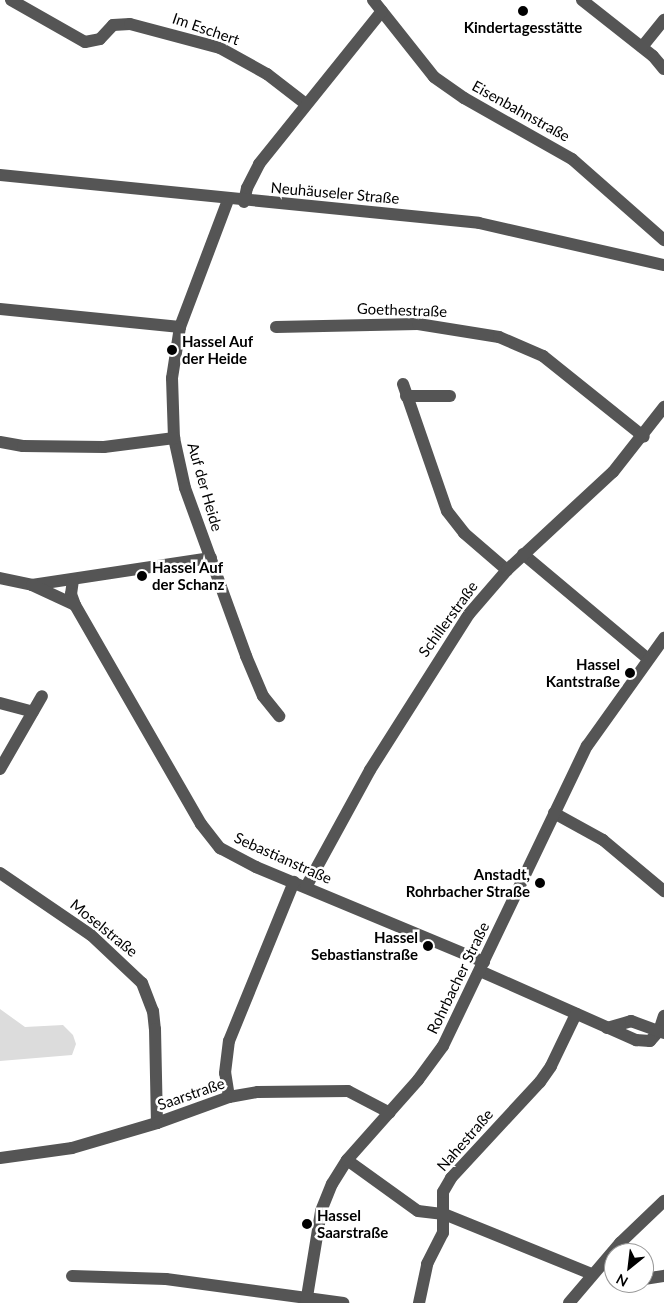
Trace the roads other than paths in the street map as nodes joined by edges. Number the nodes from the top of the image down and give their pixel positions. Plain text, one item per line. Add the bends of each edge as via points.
1 (11, 0) edge
2 (373, 0) edge
3 (582, 0) edge
4 (382, 11) junction
5 (664, 20) edge
6 (642, 47) junction
7 (664, 69) edge
8 (306, 104) junction
9 (0, 175) edge
10 (228, 200) junction
11 (244, 202) junction
12 (664, 240) edge
13 (664, 265) edge
14 (0, 309) edge
15 (180, 327) junction
16 (276, 327) dead end
17 (450, 396) dead end
18 (664, 407) edge
19 (644, 437) junction
20 (174, 438) junction
21 (0, 442) edge
22 (523, 554) junction
23 (211, 558) junction
24 (506, 570) junction
25 (0, 578) edge
26 (73, 580) junction
27 (32, 585) junction
28 (75, 605) junction
29 (664, 638) edge
30 (648, 659) junction
31 (42, 696) dead end
32 (0, 703) edge
33 (33, 712) junction
34 (279, 716) dead end
35 (0, 769) edge
36 (554, 813) junction
37 (0, 873) edge
38 (294, 882) junction
39 (306, 887) junction
40 (664, 891) edge
41 (482, 966) junction
42 (576, 1014) junction
43 (664, 1016) edge
44 (662, 1032) edge
45 (229, 1097) junction
46 (390, 1113) junction
47 (157, 1123) junction
48 (0, 1158) edge
49 (347, 1160) junction
50 (664, 1201) edge
51 (444, 1214) junction
52 (627, 1243) edge
53 (604, 1266) edge
54 (592, 1274) junction
55 (72, 1276) dead end
56 (306, 1300) edge
57 (343, 1303) edge
58 (419, 1303) edge
59 (569, 1303) edge

1 - 8 street, Im Eschert via 85,42 100,39 113,25 130,24 220,48 267,74
2 - 4 street, Eisenbahnstraße
3 - 6 street
4 - 8 street
4 - 12 street, Eisenbahnstraße via 420,63 441,83 572,159
5 - 6 street
6 - 7 street
8 - 11 street via 259,164
9 - 10 street, Neuhäuseler Straße
10 - 11 street, Neuhäuseler Straße
10 - 15 street, Auf der Heide
11 - 13 street, Neuhäuseler Straße via 479,223
14 - 15 street
15 - 20 street, Auf der Heide via 172,378
16 - 19 street, Goethestraße via 418,324 499,338 543,356
17 - 24 street via 404,390 447,511 464,533
18 - 19 street, Schillerstraße
19 - 22 street, Schillerstraße via 594,492
20 - 21 street via 104,447 31,446
20 - 23 street, Auf der Heide via 185,488
22 - 24 street, Schillerstraße
22 - 30 street
23 - 26 street
23 - 34 street, Auf der Heide via 258,685
24 - 39 street, Schillerstraße via 469,614 414,697
25 - 27 street
26 - 27 street
26 - 28 street, Sebastianstraße via 71,594
27 - 28 street
28 - 38 street, Sebastianstraße via 210,838 236,858
29 - 30 street, Rohrbacher Straße
30 - 36 street, Rohrbacher Straße via 595,732
31 - 33 street
32 - 33 street
33 - 35 street
36 - 40 street via 603,840
36 - 41 street, Rohrbacher Straße
37 - 47 street, Moselstraße via 91,935 142,984 153,1011 155,1029
38 - 39 street, Sebastianstraße
38 - 45 street via 229,1041 225,1073
39 - 41 street, Sebastianstraße
41 - 42 street, Sebastianstraße
41 - 46 street, Rohrbacher Straße via 443,1046
42 - 44 street, Sebastianstraße via 642,1041 650,1041
42 - 51 street, Nahestraße via 540,1082 451,1178 441,1198
43 - 44 street
45 - 46 street, Saarstraße via 258,1092 336,1089 360,1094
45 - 47 street, Saarstraße
46 - 49 street, Rohrbacher Straße
47 - 48 street, Saarstraße via 72,1148
49 - 51 street via 418,1211
49 - 56 street, Rohrbacher Straße via 321,1211
50 - 52 street
51 - 54 street
51 - 58 street, Nahestraße via 443,1233 427,1264
53 - 54 street
54 - 59 street
55 - 56 street via 166,1279
56 - 57 street

